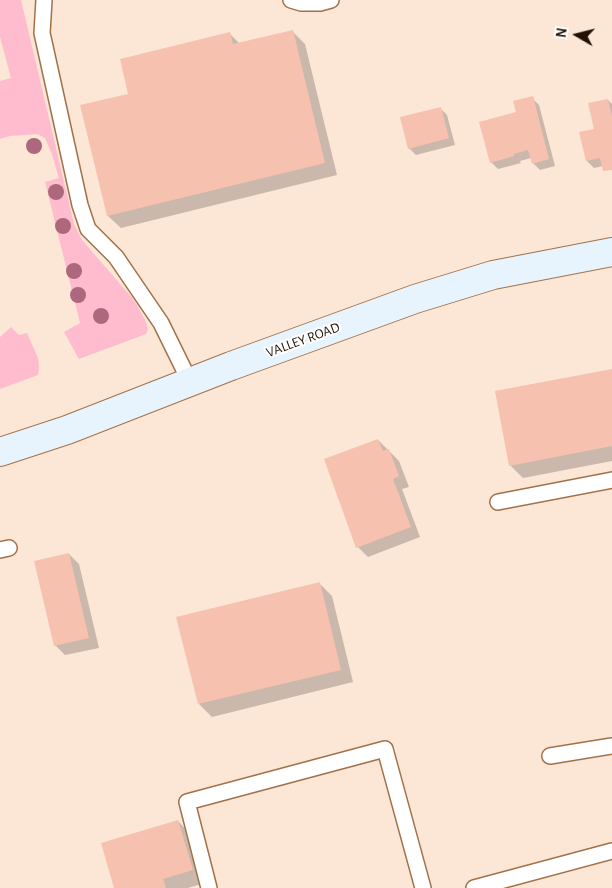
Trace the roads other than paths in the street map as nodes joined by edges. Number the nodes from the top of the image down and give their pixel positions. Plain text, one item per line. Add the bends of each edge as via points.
1 (44, 0) edge
2 (291, 0) edge
3 (331, 0) edge
4 (612, 252) edge
5 (190, 382) junction
6 (0, 452) edge
7 (612, 480) edge
8 (498, 502) dead end
9 (612, 746) edge
10 (550, 756) dead end
11 (612, 851) edge
12 (208, 888) edge
13 (423, 888) edge
14 (474, 888) edge

1 - 5 lane via 42,33 88,229 116,257 161,323
2 - 3 lane via 302,3
4 - 5 main road, VALLEY ROAD via 484,277
5 - 6 main road, VALLEY ROAD via 67,430
7 - 8 lane
9 - 10 lane
11 - 14 lane
12 - 13 lane via 186,802 384,749

